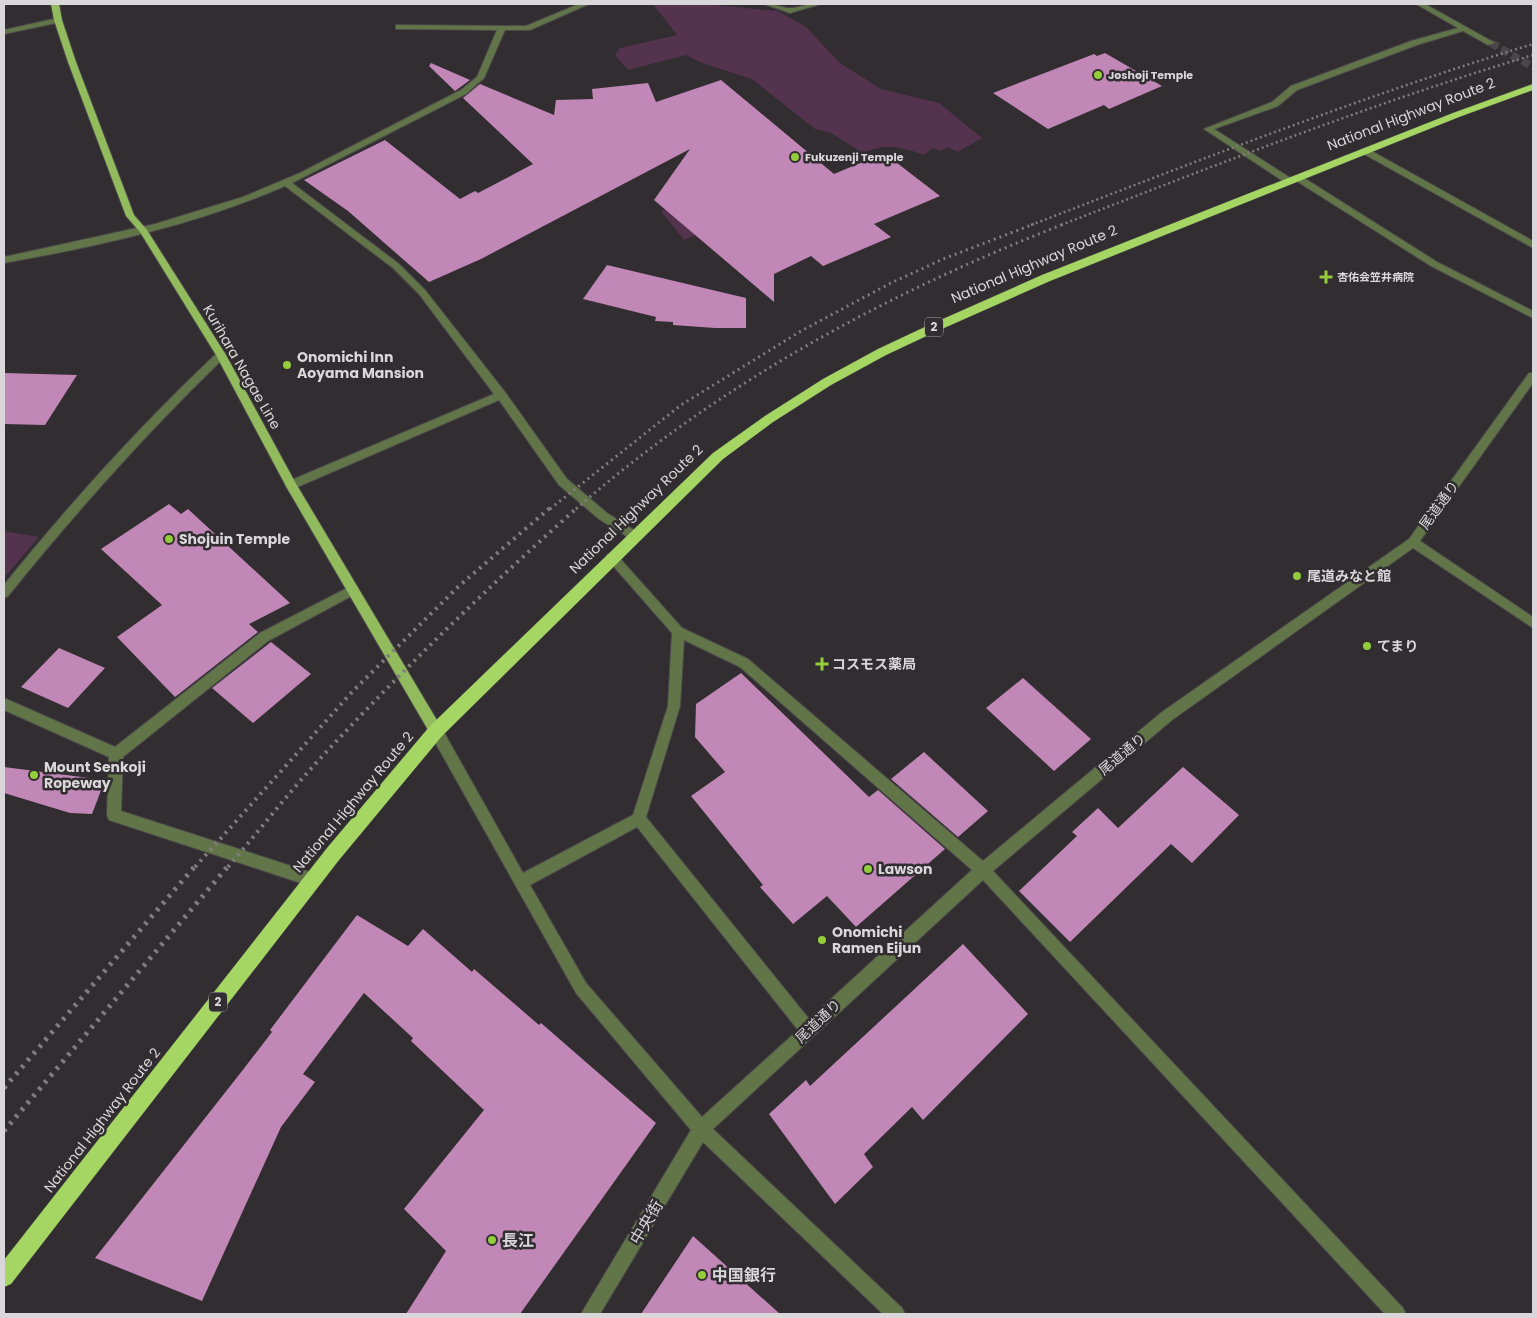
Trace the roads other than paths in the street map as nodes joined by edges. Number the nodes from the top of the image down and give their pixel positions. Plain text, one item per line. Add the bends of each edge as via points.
1 (55, 4) edge
2 (584, 4) edge
3 (768, 4) edge
4 (817, 4) edge
5 (1420, 4) edge
6 (58, 20) junction
7 (399, 27) dead end
8 (502, 28) junction
9 (1465, 28) junction
10 (4, 32) edge
11 (1492, 43) tunnel mouth
12 (1533, 87) edge
13 (1365, 151) junction
14 (1293, 179) junction
15 (286, 183) junction
16 (143, 230) junction
17 (1533, 245) edge
18 (4, 260) edge
19 (1533, 315) edge
20 (220, 355) junction
21 (1533, 376) edge
22 (501, 396) junction
23 (291, 486) junction
24 (635, 536) junction
25 (1413, 542) junction
26 (612, 557) junction
27 (353, 590) junction
28 (4, 593) edge
29 (1533, 623) edge
30 (678, 632) junction
31 (4, 704) edge
32 (436, 731) junction
33 (116, 754) junction
34 (639, 819) junction
35 (983, 870) junction
36 (313, 880) junction
37 (520, 882) junction
38 (808, 1030) junction
39 (700, 1130) junction
40 (4, 1277) edge
41 (590, 1314) edge
42 (896, 1314) edge
43 (1397, 1314) edge

1 - 6 main road, Kurihara Nagae Line
2 - 8 street via 528,28
3 - 4 street via 790,11
5 - 9 street
6 - 10 street
6 - 16 main road, Kurihara Nagae Line via 130,216
7 - 8 street
8 - 15 street via 476,83
9 - 11 street
9 - 14 street via 1414,42 1294,88 1275,104 1208,129
12 - 13 highway, National Highway Route 2 / 2
13 - 14 highway, National Highway Route 2 / 2
13 - 17 street
14 - 19 street via 1434,264
14 - 24 highway, National Highway Route 2 / 2 via 990,302 874,356 769,419 718,456
15 - 16 street via 245,200
15 - 22 street via 396,266 422,292
16 - 18 street
16 - 20 main road, Kurihara Nagae Line
20 - 23 main road, Kurihara Nagae Line
20 - 28 street via 171,402 41,546
21 - 25 street, 尾道通り
22 - 23 street
22 - 24 street via 563,482 604,516
23 - 27 main road, Kurihara Nagae Line
24 - 26 highway, National Highway Route 2 / 2
25 - 29 street
25 - 35 street, 尾道通り via 1167,716
26 - 30 street
26 - 32 highway, National Highway Route 2 / 2
27 - 32 main road, Kurihara Nagae Line
27 - 33 street via 264,637
30 - 34 street via 674,706
30 - 35 street via 744,663
31 - 33 street
32 - 36 highway, National Highway Route 2 / 2
32 - 37 street
33 - 36 street via 114,815
34 - 37 street
34 - 38 street
35 - 38 street, 尾道通り
35 - 43 street
36 - 40 highway, National Highway Route 2 / 2
37 - 39 street via 581,988
38 - 39 street, 尾道通り
39 - 41 street, 中央街
39 - 42 street

